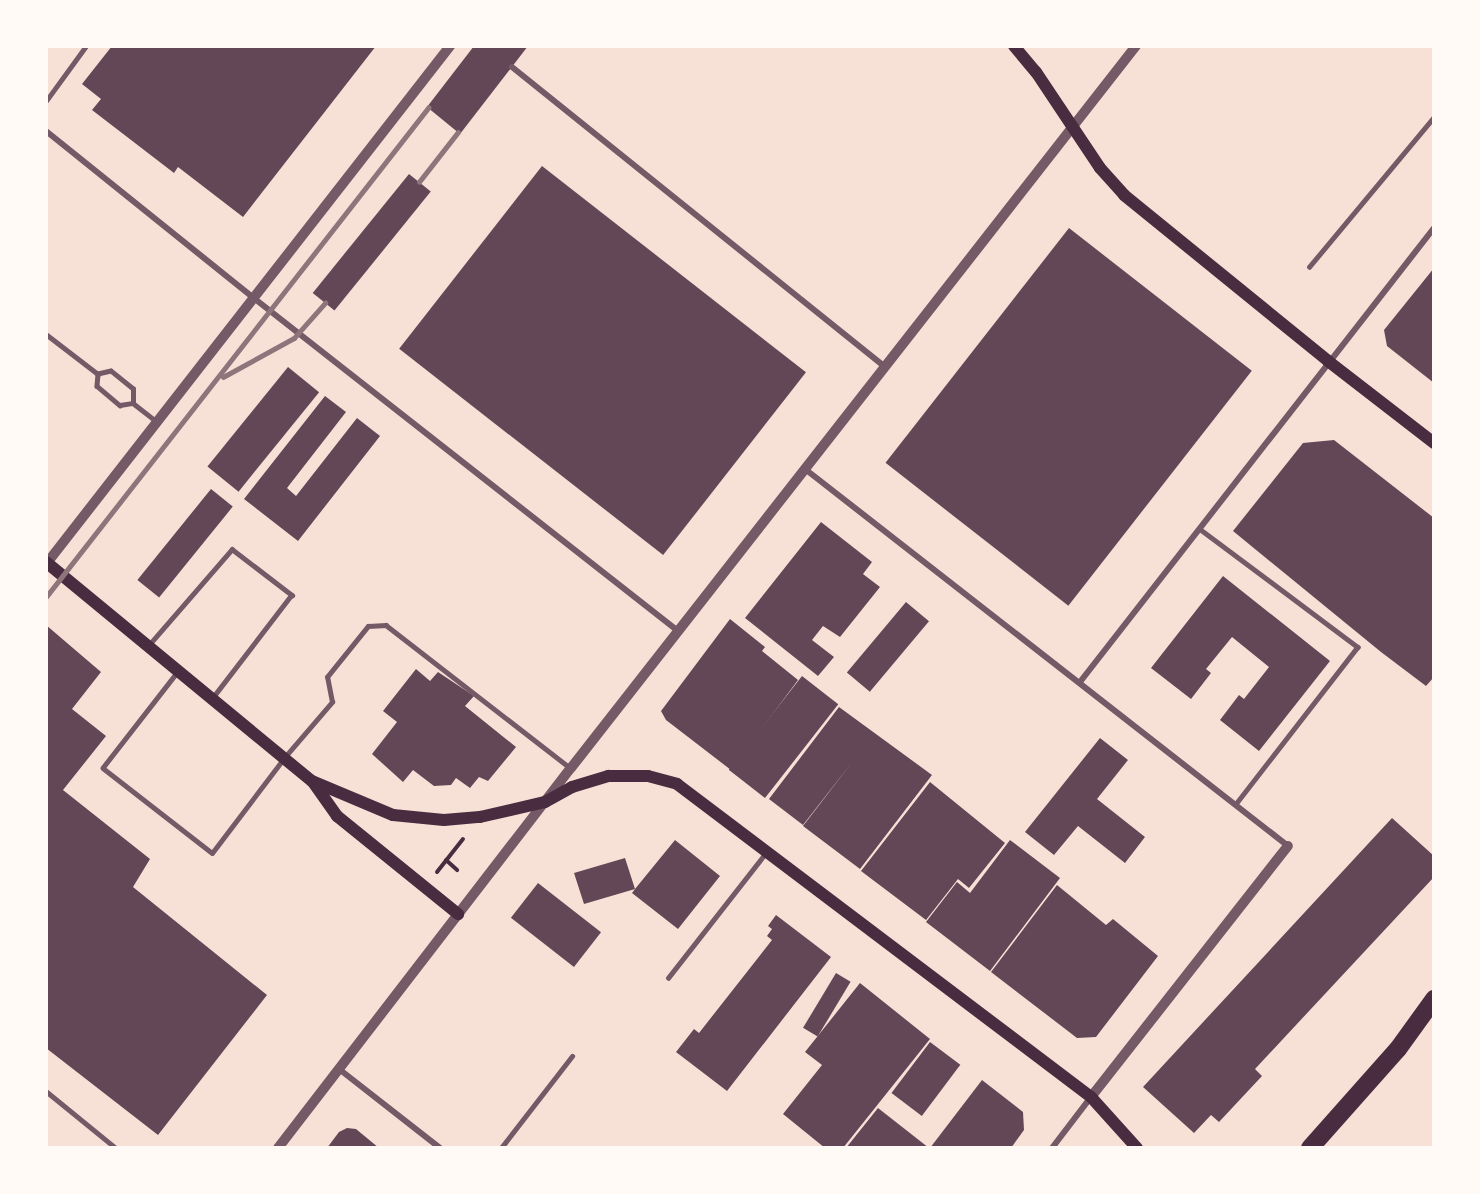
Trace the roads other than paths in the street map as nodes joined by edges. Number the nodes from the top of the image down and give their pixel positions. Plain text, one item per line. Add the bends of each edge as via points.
1 (86, 46) edge
2 (450, 46) edge
3 (1014, 46) edge
4 (1136, 46) edge
5 (512, 67) dead end
6 (46, 101) edge
7 (1434, 117) edge
8 (1073, 126) junction
9 (46, 131) edge
10 (1434, 228) edge
11 (1309, 267) dead end
12 (255, 299) junction
13 (46, 334) edge
14 (1328, 362) junction
15 (885, 367) junction
16 (98, 374) junction
17 (133, 403) junction
18 (158, 422) junction
19 (1434, 443) edge
20 (805, 469) junction
21 (1200, 529) junction
22 (47, 563) edge
23 (678, 632) junction
24 (148, 646) junction
25 (179, 671) junction
26 (1080, 682) junction
27 (212, 699) junction
28 (284, 758) junction
29 (571, 768) junction
30 (312, 781) junction
31 (545, 802) junction
32 (1236, 804) junction
33 (1288, 846) joint
34 (766, 852) junction
35 (458, 914) junction
36 (668, 978) dead end
37 (1434, 999) edge
38 (573, 1056) dead end
39 (339, 1069) junction
40 (46, 1091) edge
41 (1090, 1097) junction
42 (116, 1148) edge
43 (278, 1148) edge
44 (441, 1148) edge
45 (501, 1148) edge
46 (1052, 1148) edge
47 (1137, 1148) edge
48 (1310, 1148) edge

1 - 6 lane
2 - 12 street
3 - 8 main road
4 - 8 street
5 - 15 street
7 - 11 lane
8 - 14 main road via 1100,168 1125,195
8 - 15 street
9 - 12 street
10 - 14 street
12 - 18 street
12 - 23 street
13 - 16 lane
14 - 19 main road
14 - 21 street
15 - 20 street
16 - 17 lane via 97,386 120,405
16 - 17 lane via 111,371 133,389
17 - 18 lane
18 - 22 street
20 - 23 street
20 - 26 street
21 - 26 street
21 - 32 lane via 1358,647
22 - 24 main road
23 - 29 street
24 - 25 main road
24 - 27 lane via 232,549 292,595
25 - 27 main road
25 - 28 lane via 103,768 212,853
26 - 32 street
27 - 28 main road
28 - 29 lane via 332,702 327,677 368,626 386,626
28 - 30 main road
29 - 31 street
30 - 31 main road via 393,815 444,820 480,817
30 - 35 main road via 337,816
31 - 34 main road via 572,786 608,776 664,778
31 - 35 street
32 - 33 street
33 - 41 street
34 - 36 lane
34 - 41 main road
35 - 39 street
37 - 48 highway via 1398,1049
38 - 45 lane
39 - 43 street
39 - 44 street
40 - 42 lane
41 - 46 street
41 - 47 main road

